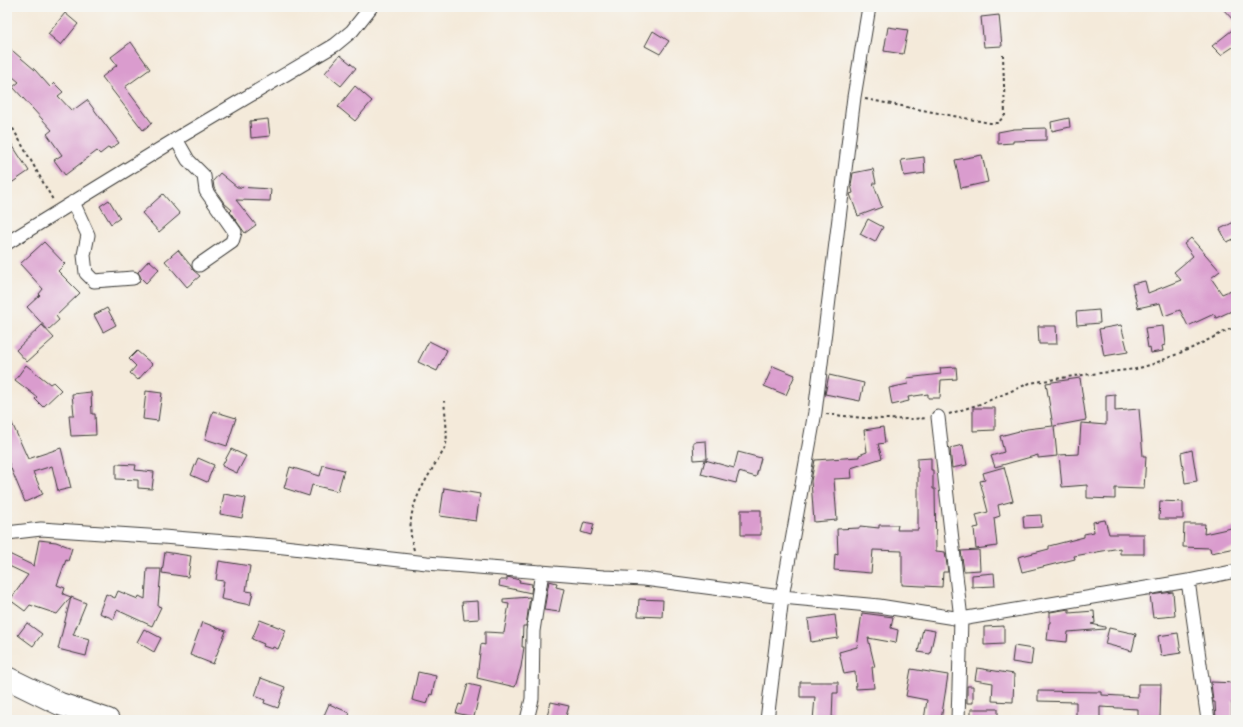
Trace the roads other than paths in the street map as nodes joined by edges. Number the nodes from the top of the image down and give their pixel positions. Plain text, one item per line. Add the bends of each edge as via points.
1 (371, 7) edge
2 (869, 7) edge
3 (176, 139) junction
4 (73, 202) junction
5 (7, 243) edge
6 (199, 265) dead end
7 (132, 278) dead end
8 (938, 418) road end
9 (7, 533) edge
10 (1236, 571) edge
11 (542, 572) junction
12 (1188, 581) junction
13 (782, 597) junction
14 (961, 619) junction
15 (7, 678) edge
16 (108, 720) edge
17 (527, 720) edge
18 (767, 720) edge
19 (958, 720) edge
20 (1208, 720) edge

1 - 3 street via 352,31 335,45
2 - 13 street via 854,97 815,412
3 - 4 street
3 - 6 street via 188,160 204,176 206,191 235,232 232,242
4 - 5 street
4 - 7 street via 88,235 84,255 86,272 94,282
8 - 14 street
9 - 11 street via 41,530 163,537
10 - 12 street
11 - 13 street via 658,580
11 - 17 street via 533,631 532,699
12 - 14 street
12 - 20 street
13 - 14 street via 879,606
13 - 18 street
14 - 19 street
15 - 16 highway via 60,704

